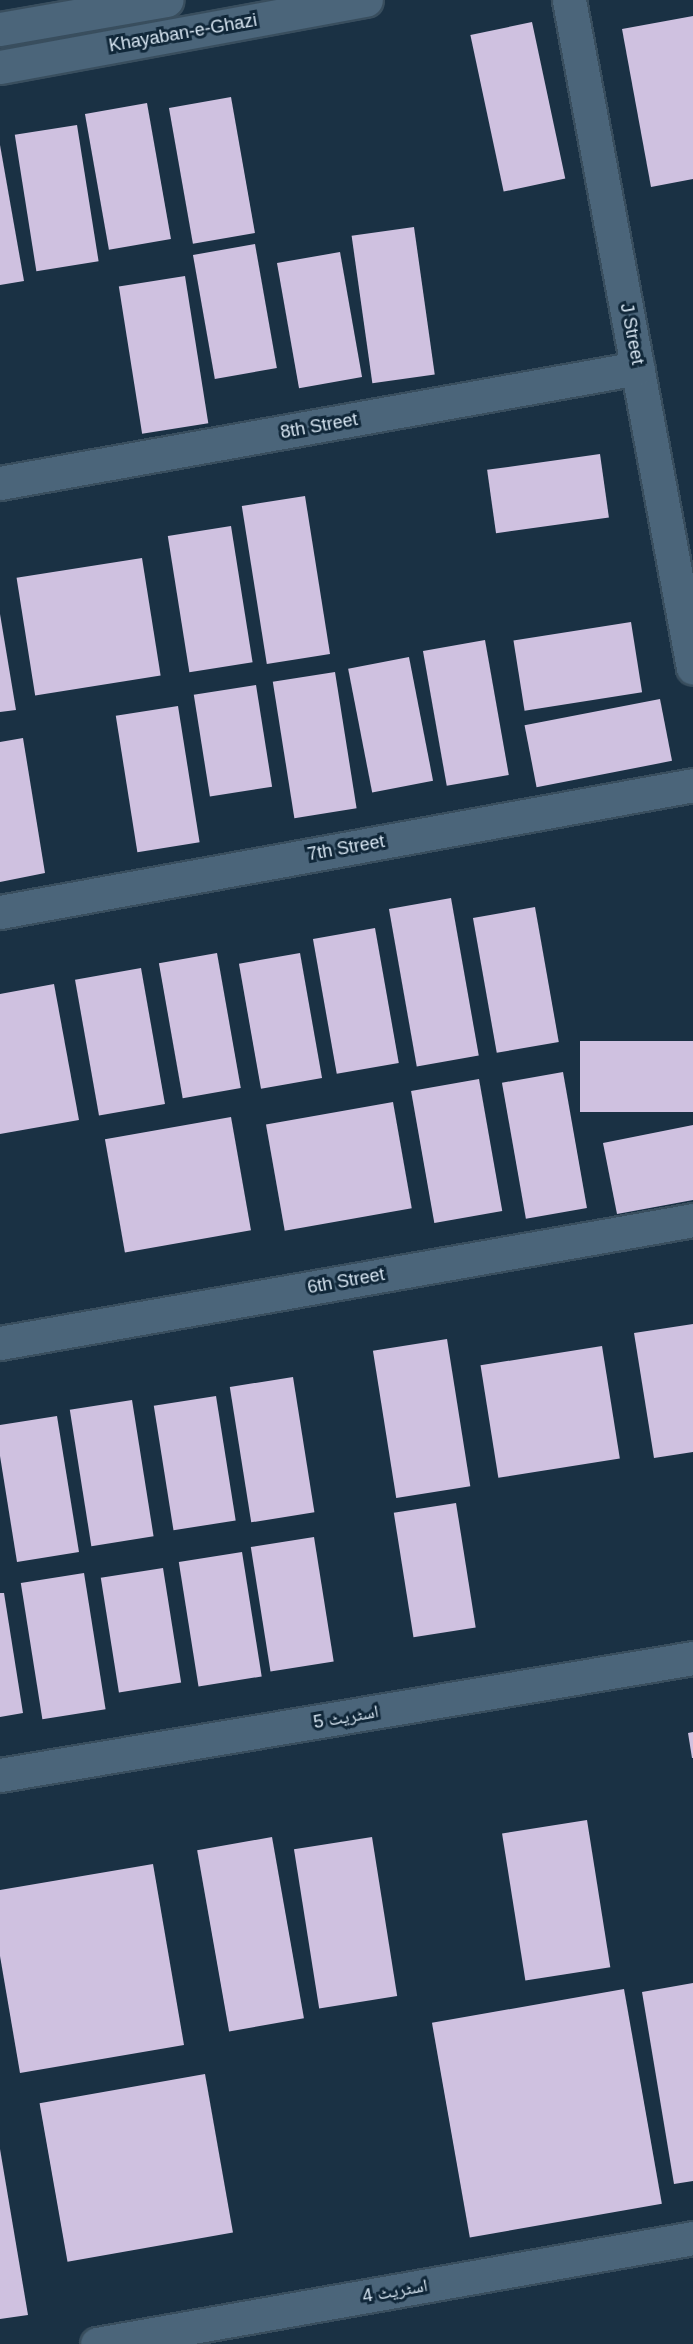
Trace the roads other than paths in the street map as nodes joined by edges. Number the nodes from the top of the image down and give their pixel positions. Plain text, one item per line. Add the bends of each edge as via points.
1 (166, 0) edge
2 (366, 0) edge
3 (569, 0) edge
4 (0, 29) edge
5 (0, 67) edge
6 (638, 368) junction
7 (0, 483) edge
8 (693, 668) edge
9 (693, 785) edge
10 (0, 912) edge
11 (693, 1220) edge
12 (0, 1343) edge
13 (693, 1658) edge
14 (0, 1775) edge
15 (693, 2238) edge
16 (96, 2344) edge

1 - 4 street, Khayaban-e-Ghazi
2 - 5 street, Khayaban-e-Ghazi
3 - 6 street, J Street
6 - 7 street, 8th Street
6 - 8 street, J Street
9 - 10 street, 7th Street
11 - 12 street, 6th Street
13 - 14 street, اسٹریٹ 5
15 - 16 street, اسٹریٹ 4

